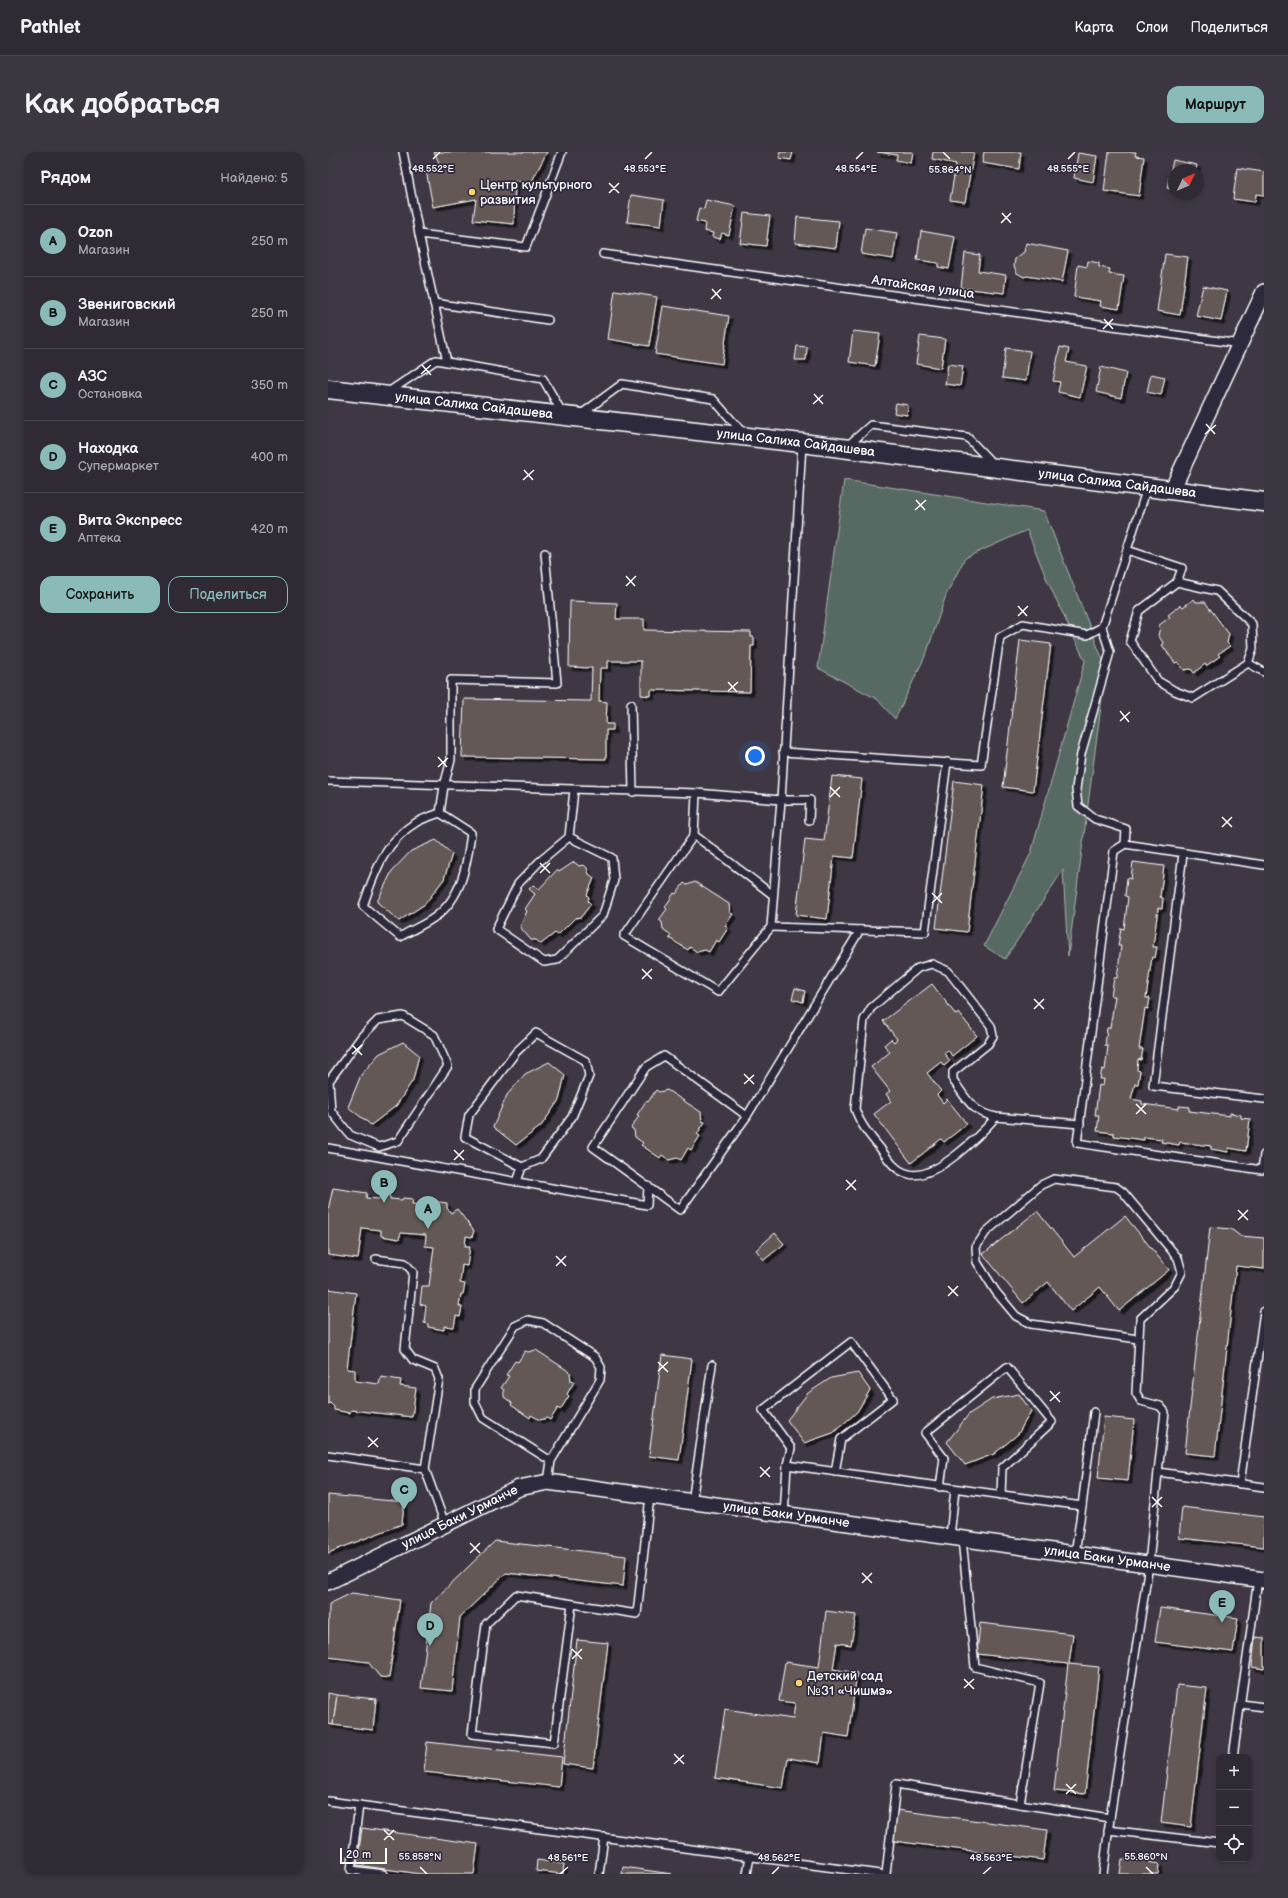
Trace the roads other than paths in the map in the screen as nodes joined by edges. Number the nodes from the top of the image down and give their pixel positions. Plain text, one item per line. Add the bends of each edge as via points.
1 (403, 152) edge
2 (562, 152) edge
3 (419, 234) junction
4 (603, 254) dead end
5 (1264, 292) edge
6 (434, 303) junction
7 (548, 320) dead end
8 (1240, 344) junction
9 (447, 362) junction
10 (328, 389) edge
11 (383, 395) junction
12 (571, 416) junction
13 (747, 437) junction
14 (802, 443) junction
15 (845, 448) junction
16 (996, 468) junction
17 (1147, 487) junction
18 (1172, 490) junction
19 (1264, 502) edge
20 (1127, 550) junction
21 (545, 552) dead end
22 (1176, 582) junction
23 (1102, 627) junction
24 (1248, 663) junction
25 (1264, 672) edge
26 (631, 704) dead end
27 (784, 752) junction
28 (947, 762) junction
29 (328, 781) edge
30 (444, 786) junction
31 (574, 790) junction
32 (633, 792) junction
33 (696, 794) junction
34 (780, 800) junction
35 (440, 812) junction
36 (809, 820) dead end
37 (694, 835) junction
38 (569, 837) junction
39 (1125, 844) junction
40 (1183, 854) junction
41 (1264, 865) edge
42 (773, 895) junction
43 (771, 927) junction
44 (860, 930) junction
45 (1264, 1099) edge
46 (747, 1116) junction
47 (996, 1117) junction
48 (1080, 1124) junction
49 (379, 1147) junction
50 (328, 1148) edge
51 (1264, 1155) edge
52 (372, 1156) junction
53 (522, 1167) junction
54 (1263, 1170) edge
55 (517, 1182) junction
56 (648, 1186) junction
57 (376, 1259) dead end
58 (1264, 1311) edge
59 (1138, 1340) junction
60 (712, 1365) dead end
61 (1094, 1412) dead end
62 (328, 1455) edge
63 (551, 1461) junction
64 (787, 1465) junction
65 (425, 1469) junction
66 (835, 1472) junction
67 (1158, 1472) junction
68 (548, 1482) junction
69 (1240, 1484) junction
70 (940, 1487) junction
71 (1264, 1487) edge
72 (955, 1489) junction
73 (1001, 1495) junction
74 (650, 1496) junction
75 (692, 1502) junction
76 (1082, 1506) junction
77 (784, 1514) junction
78 (445, 1524) junction
79 (956, 1538) junction
80 (1075, 1554) junction
81 (1149, 1564) junction
82 (1261, 1580) edge
83 (328, 1582) edge
84 (572, 1604) junction
85 (1241, 1704) junction
86 (1264, 1707) edge
87 (1233, 1754) edge
88 (328, 1801) edge
89 (1020, 1804) junction
90 (359, 1805) junction
91 (1110, 1818) junction
92 (1108, 1830) junction
93 (604, 1837) junction
94 (1216, 1843) edge
95 (750, 1856) junction
96 (850, 1872) edge
97 (382, 1874) edge
98 (600, 1874) edge
99 (747, 1874) edge
100 (880, 1874) edge
101 (886, 1874) edge
102 (1103, 1874) edge

1 - 3 lane
2 - 3 lane via 526,247
3 - 6 lane
4 - 8 lane, Алтайская улица
5 - 8 street
6 - 7 lane
6 - 9 lane
8 - 18 street
9 - 11 lane via 436,360
9 - 12 lane via 544,379
10 - 11 street, улица Салиха Сайдашева
11 - 12 street, улица Салиха Сайдашева
12 - 13 street, улица Салиха Сайдашева
12 - 13 lane via 622,384 713,399
13 - 14 street, улица Салиха Сайдашева
14 - 15 street, улица Салиха Сайдашева
14 - 27 lane
15 - 16 street, улица Салиха Сайдашева
15 - 16 lane via 871,425 967,438
16 - 17 street, улица Салиха Сайдашева
17 - 18 street, улица Салиха Сайдашева
17 - 20 lane
18 - 19 street, улица Салиха Сайдашева
20 - 22 lane via 1182,568
20 - 23 lane
21 - 30 lane via 557,683 451,680 451,760
22 - 24 lane via 1217,591 1252,624 1253,649
22 - 24 lane via 1139,611 1130,641 1158,681 1193,698
23 - 28 lane via 1087,635 1023,624 1000,637 981,765
23 - 39 lane via 1110,652 1081,754 1076,790 1078,806 1095,819 1126,829
24 - 25 lane
26 - 32 lane
27 - 28 lane
27 - 34 lane
28 - 44 lane via 925,932
29 - 30 lane
30 - 31 lane
30 - 35 lane
31 - 32 lane
31 - 38 lane
32 - 33 lane
33 - 34 lane
33 - 37 lane
34 - 36 lane via 810,800
34 - 42 lane
35 - 35 lane via 471,833 467,861 456,895 436,916 400,937 363,906 377,867 392,842 416,823
37 - 42 lane
37 - 43 lane via 624,936 718,992
38 - 38 lane via 612,858 614,880 603,915 557,960 544,962 496,929 518,884
39 - 40 lane
39 - 48 lane via 1114,851
40 - 41 lane
40 - 45 lane via 1153,1086
42 - 43 lane
43 - 44 lane
44 - 46 lane
46 - 56 lane via 680,1210
46 - 56 lane via 664,1056 646,1067 593,1147
47 - 47 lane via 982,1114 974,1108 953,1080 953,1072 988,1044 993,1036 990,1026 948,971 932,964 918,968 871,1008 864,1020 855,1110 859,1122 893,1166 909,1174 920,1175 935,1170 982,1133
47 - 48 lane
48 - 54 lane via 1077,1143
49 - 49 lane via 398,1141 448,1066 434,1035 403,1016 378,1020 362,1036 329,1081 331,1111 350,1135
49 - 52 lane
50 - 52 lane
51 - 54 lane
52 - 55 lane
53 - 53 lane via 541,1160 572,1117 589,1076 586,1061 536,1033 516,1052 469,1116 465,1137
53 - 55 lane
55 - 56 lane via 647,1205
57 - 65 lane via 405,1263 413,1272 405,1349 413,1360 435,1369 439,1379
58 - 69 lane
59 - 59 lane via 1031,1324 1016,1316 996,1292 977,1262 976,1247 986,1232 1041,1185 1054,1179 1116,1187 1178,1258 1182,1272 1175,1286 1140,1319
59 - 67 lane via 1136,1394 1141,1401 1160,1406 1165,1412
60 - 75 lane
61 - 76 lane
62 - 65 lane
63 - 63 lane via 600,1380 601,1367 595,1357 543,1323 528,1320 515,1326 475,1388 475,1402 483,1418
63 - 68 lane
64 - 66 lane
64 - 66 lane via 791,1448 763,1410 851,1342 893,1399 841,1440
64 - 77 lane
65 - 78 lane
66 - 70 lane
67 - 69 lane
67 - 81 lane
68 - 74 street, улица Баки Урманче
68 - 78 street, улица Баки Урманче via 519,1488
69 - 71 lane
70 - 72 lane
70 - 73 lane via 944,1458 925,1433 1007,1367 1052,1422 1002,1468
72 - 73 lane
72 - 79 lane
73 - 76 lane
74 - 75 street, улица Баки Урманче
74 - 84 lane via 637,1614
75 - 77 street, улица Баки Урманче
76 - 80 lane
77 - 79 street, улица Баки Урманче
78 - 83 street, улица Баки Урманче
79 - 80 street, улица Баки Урманче
79 - 89 lane via 975,1668 1040,1683
80 - 81 street, улица Баки Урманче
81 - 82 street, улица Баки Урманче
81 - 91 lane
82 - 85 lane
84 - 84 lane via 516,1595 486,1624 472,1734 554,1743
85 - 86 lane
85 - 87 lane
88 - 90 lane
89 - 91 lane
89 - 101 lane via 896,1784
90 - 93 lane
90 - 97 lane via 350,1870
91 - 92 lane
92 - 94 lane
92 - 102 lane
93 - 95 lane
93 - 98 lane
95 - 96 lane
95 - 99 lane
96 - 100 lane

